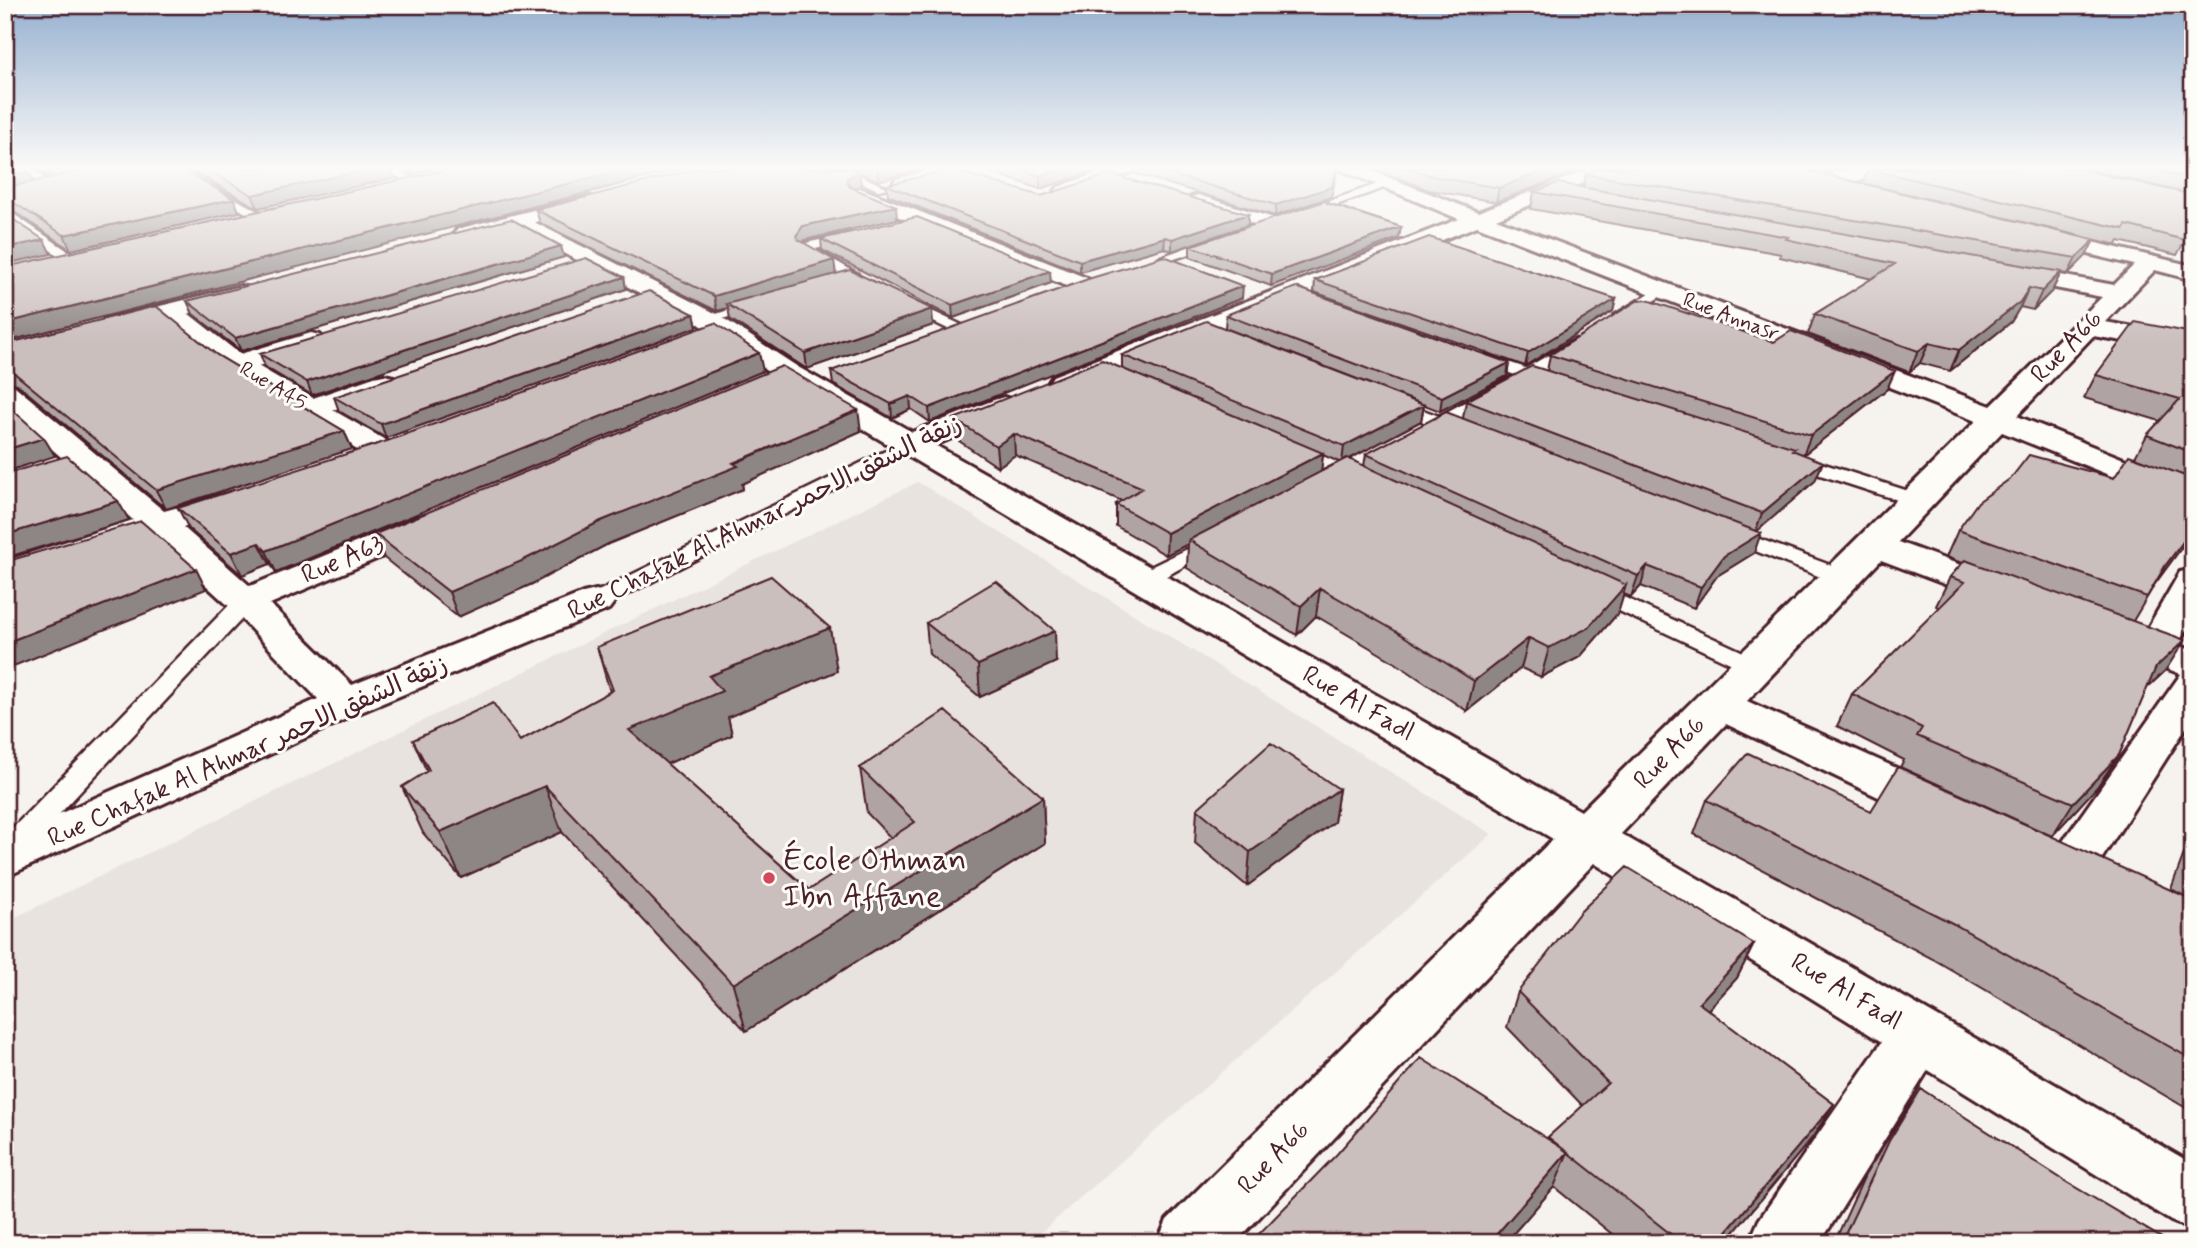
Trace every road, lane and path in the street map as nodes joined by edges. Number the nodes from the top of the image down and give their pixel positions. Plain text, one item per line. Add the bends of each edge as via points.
1 (23, 226) edge
2 (496, 226) edge
3 (527, 226) edge
4 (938, 226) edge
5 (1261, 226) edge
6 (1459, 226) edge
7 (1492, 226) edge
8 (2017, 229) edge
9 (1244, 232) edge
10 (861, 234) edge
11 (1230, 236) edge
12 (450, 238) edge
13 (100, 253) edge
14 (1165, 258) junction
15 (73, 259) junction
16 (591, 259) junction
17 (46, 265) edge
18 (1140, 265) edge
19 (1985, 268) edge
20 (551, 271) edge
21 (1201, 271) edge
22 (2193, 273) edge
23 (1103, 276) edge
24 (2135, 277) junction
25 (1079, 283) junction
26 (827, 285) edge
27 (1236, 285) edge
28 (263, 287) edge
29 (1661, 290) junction
30 (653, 291) junction
31 (889, 294) edge
32 (1281, 294) junction
33 (1043, 297) edge
34 (1316, 299) edge
35 (774, 300) edge
36 (614, 305) edge
37 (170, 311) junction
38 (971, 324) joint
39 (1202, 327) junction
40 (2087, 327) junction
41 (94, 330) edge
42 (704, 331) junction
43 (328, 337) edge
44 (1227, 337) edge
45 (921, 342) edge
46 (2193, 345) edge
47 (1461, 351) edge
48 (236, 364) junction
49 (1098, 369) junction
50 (1527, 375) junction
51 (809, 376) junction
52 (402, 377) edge
53 (1122, 379) edge
54 (1566, 387) edge
55 (751, 389) edge
56 (5, 392) edge
57 (1377, 397) edge
58 (310, 408) junction
59 (1997, 419) junction
60 (1440, 422) junction
61 (1416, 435) edge
62 (1479, 437) edge
63 (912, 443) junction
64 (1774, 454) edge
65 (345, 465) edge
66 (258, 494) edge
67 (2193, 499) edge
68 (1917, 500) junction
69 (460, 511) edge
70 (159, 524) junction
71 (1712, 527) edge
72 (1225, 536) edge
73 (1873, 545) junction
74 (5, 573) edge
75 (1841, 578) junction
76 (1142, 580) junction
77 (2193, 580) edge
78 (1581, 584) edge
79 (246, 601) junction
80 (596, 601) joint
81 (2040, 607) edge
82 (2091, 626) edge
83 (2155, 650) junction
84 (2193, 665) edge
85 (1755, 666) junction
86 (2193, 684) edge
87 (346, 704) junction
88 (1718, 704) junction
89 (1970, 820) edge
90 (1588, 837) junction
91 (5, 857) edge
92 (2070, 867) edge
93 (1919, 1035) junction
94 (2193, 1199) edge
95 (1190, 1243) edge
96 (1782, 1243) edge

1 - 15 lane
2 - 12 street
3 - 16 street, Rue Al Fadl
4 - 25 street
5 - 9 lane
6 - 32 street, Rue Chafak Al Ahmar زنقة الشفق الاحمر
7 - 29 street, Rue Annasr
8 - 24 street
10 - 26 lane via 808,250 859,280
11 - 14 lane
13 - 15 street
14 - 18 street
14 - 21 street
15 - 17 street
16 - 20 street
16 - 30 street, Rue Al Fadl
19 - 24 street
22 - 24 street
23 - 25 street
24 - 40 street, Rue A66
25 - 33 street
27 - 32 street
28 - 37 street
29 - 50 lane
29 - 59 street, Rue Annasr
30 - 36 street
30 - 42 street, Rue Al Fadl
31 - 38 lane
32 - 34 lane
32 - 39 street, Rue Chafak Al Ahmar زنقة الشفق الاحمر
35 - 42 lane
37 - 41 street
37 - 48 street, Rue A45
38 - 45 street
39 - 44 lane
39 - 49 street, Rue Chafak Al Ahmar زنقة الشفق الاحمر
40 - 46 street
40 - 59 street, Rue A66
42 - 51 street, Rue Al Fadl
43 - 48 street
47 - 50 lane
48 - 58 street, Rue A45
49 - 53 lane
49 - 63 street, Rue Chafak Al Ahmar زنقة الشفق الاحمر
50 - 54 lane
50 - 60 lane
51 - 55 street
51 - 63 street, Rue Al Fadl
52 - 58 street
56 - 70 street via 68,465
57 - 60 lane
58 - 65 street, Rue A45 via 396,447
59 - 67 street, Rue Annasr
59 - 68 street, Rue A66
60 - 61 lane
60 - 62 lane
63 - 76 street, Rue Al Fadl
63 - 80 lane, Rue Chafak Al Ahmar زنقة الشفق الاحمر
64 - 68 lane
66 - 70 street
68 - 73 street, Rue A66
69 - 79 street, Rue A63
70 - 74 street
70 - 79 street
71 - 75 lane
72 - 76 lane
73 - 75 street, Rue A66
73 - 81 street
75 - 85 street, Rue A66
76 - 90 street, Rue Al Fadl
77 - 83 street
78 - 85 lane
79 - 87 street
79 - 91 lane
80 - 87 street, Rue Chafak Al Ahmar زنقة الشفق الاحمر
82 - 83 street
83 - 84 street
85 - 88 street, Rue A66
86 - 92 street
87 - 91 street, Rue Chafak Al Ahmar زنقة الشفق الاحمر
88 - 89 street
88 - 90 street, Rue A66
90 - 93 street, Rue Al Fadl
90 - 95 street, Rue A66
93 - 94 street, Rue Al Fadl
93 - 96 street

